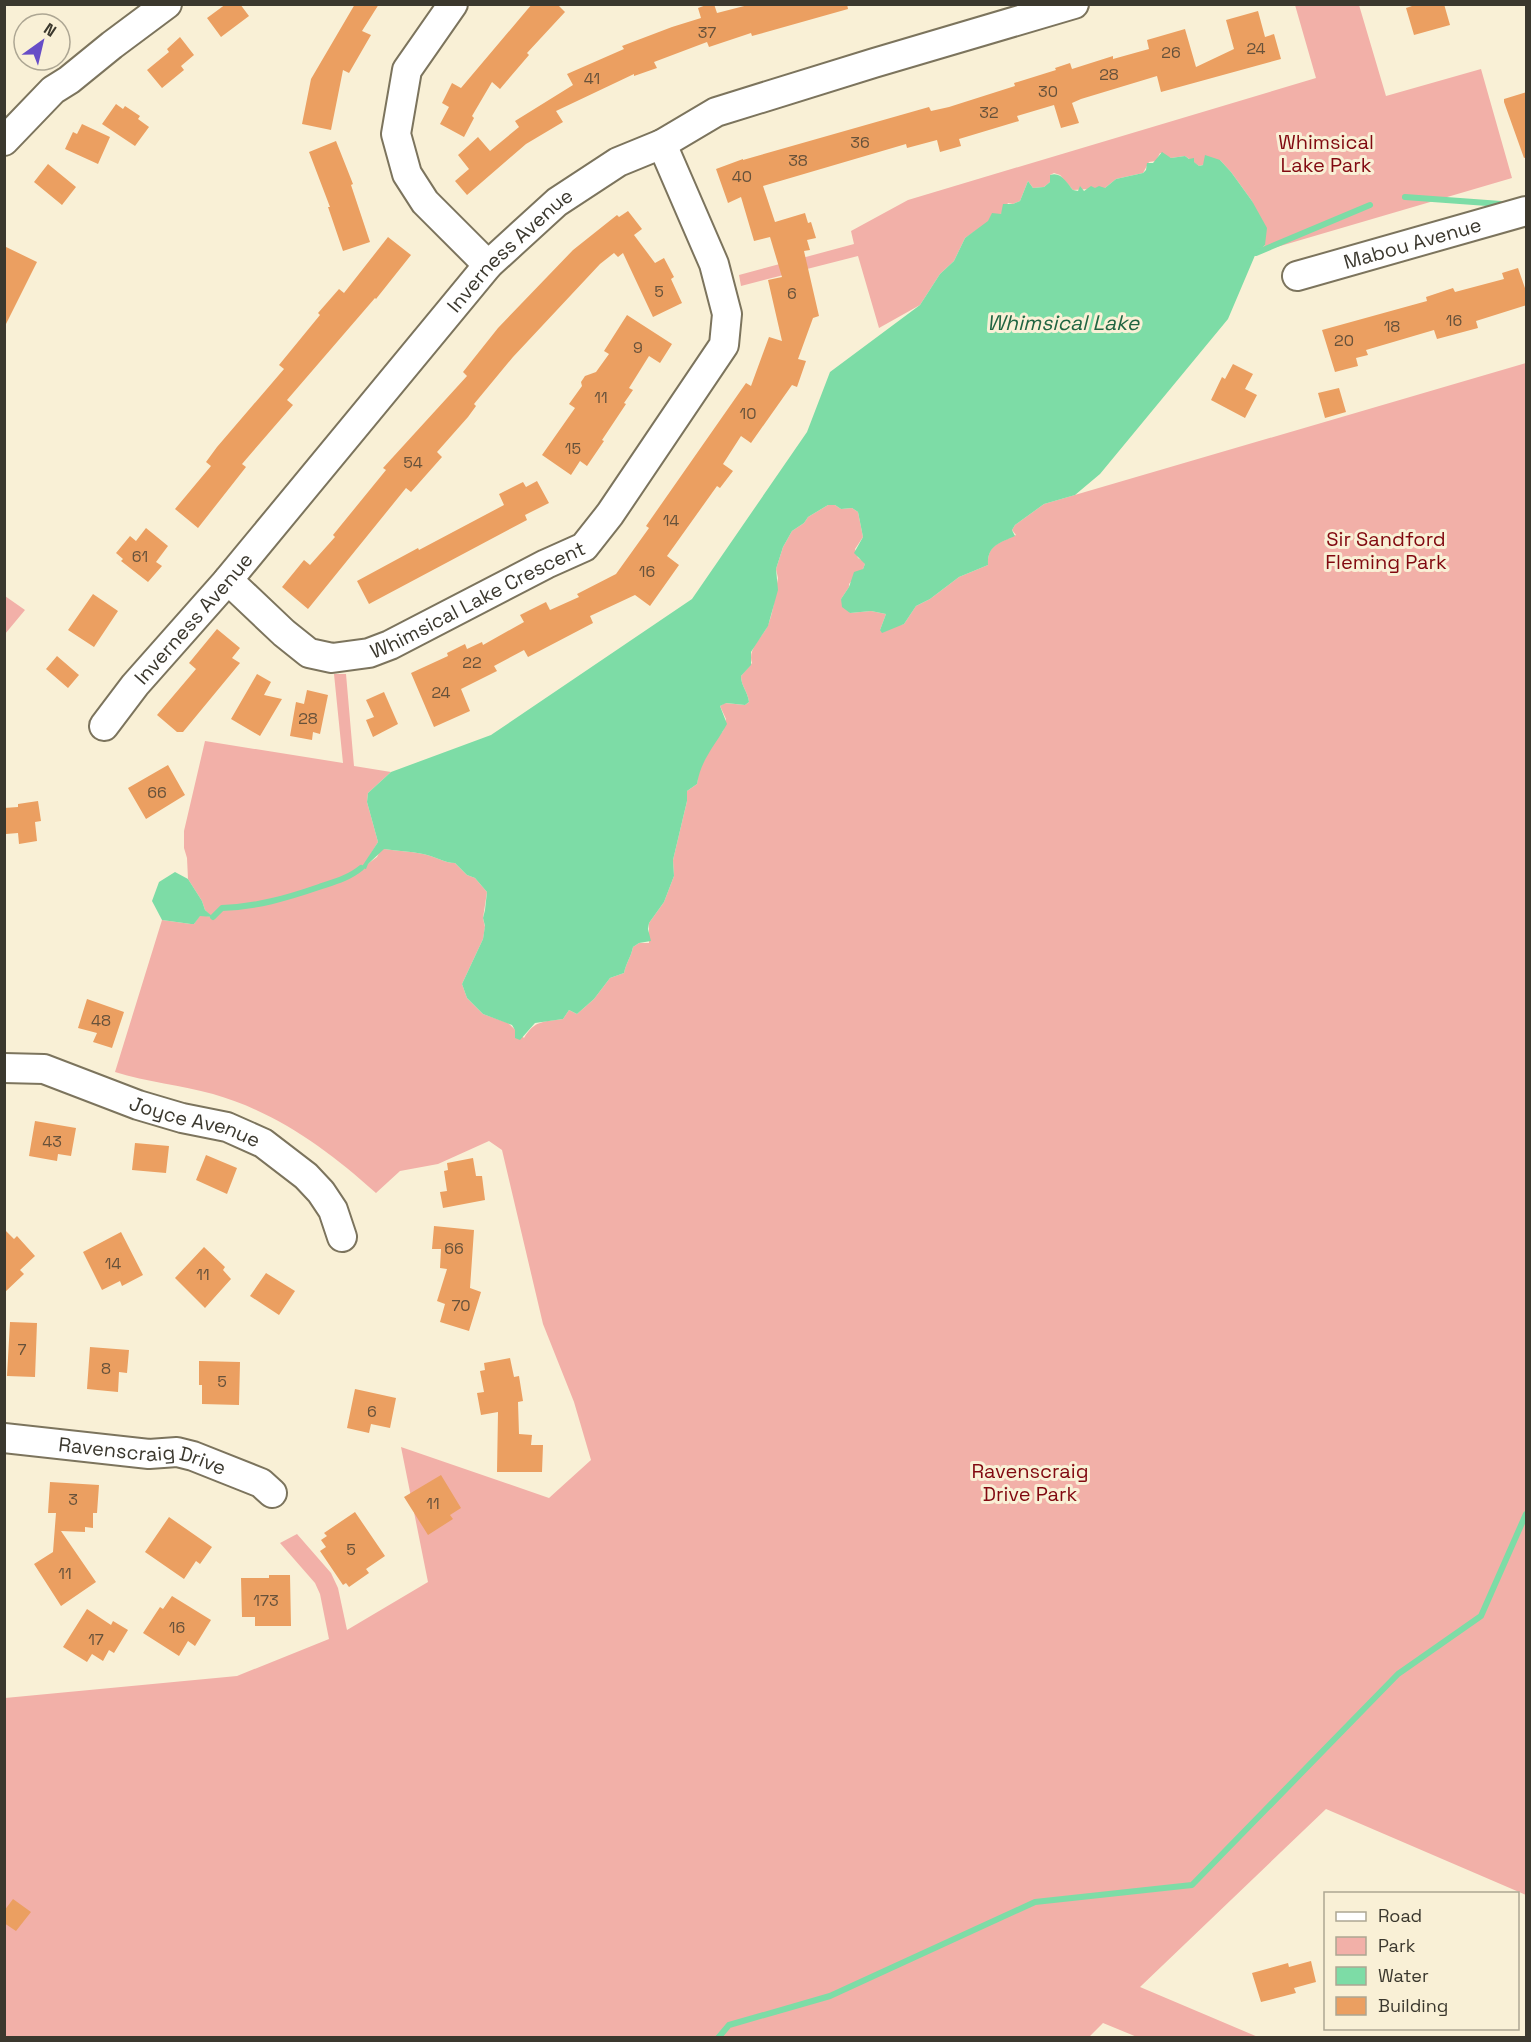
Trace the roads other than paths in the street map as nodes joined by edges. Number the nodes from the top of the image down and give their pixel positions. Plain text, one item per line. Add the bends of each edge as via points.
1 (167, 4) edge
2 (453, 4) edge
3 (1074, 4) edge
4 (4, 141) edge
5 (662, 144) junction
6 (1527, 211) edge
7 (488, 265) junction
8 (1297, 276) dead end
9 (228, 580) junction
10 (104, 726) dead end
11 (4, 1068) edge
12 (342, 1238) dead end
13 (4, 1438) edge
14 (272, 1493) dead end

1 - 4 street via 53,90
2 - 7 street via 407,70 396,135 407,174 425,202
3 - 5 street, Inverness Avenue via 716,112
5 - 7 street, Inverness Avenue via 618,162 557,202
5 - 9 street, Whimsical Lake Crescent via 714,264 726,314 724,345 584,547 390,645 369,653 332,658 309,653
6 - 8 street, Mabou Avenue
7 - 9 street, Inverness Avenue
9 - 10 street, Inverness Avenue
11 - 12 street, Joyce Avenue via 44,1069 138,1105 227,1127 263,1143 321,1192 333,1210
13 - 14 street, Ravenscraig Drive via 149,1454 177,1452 261,1483

